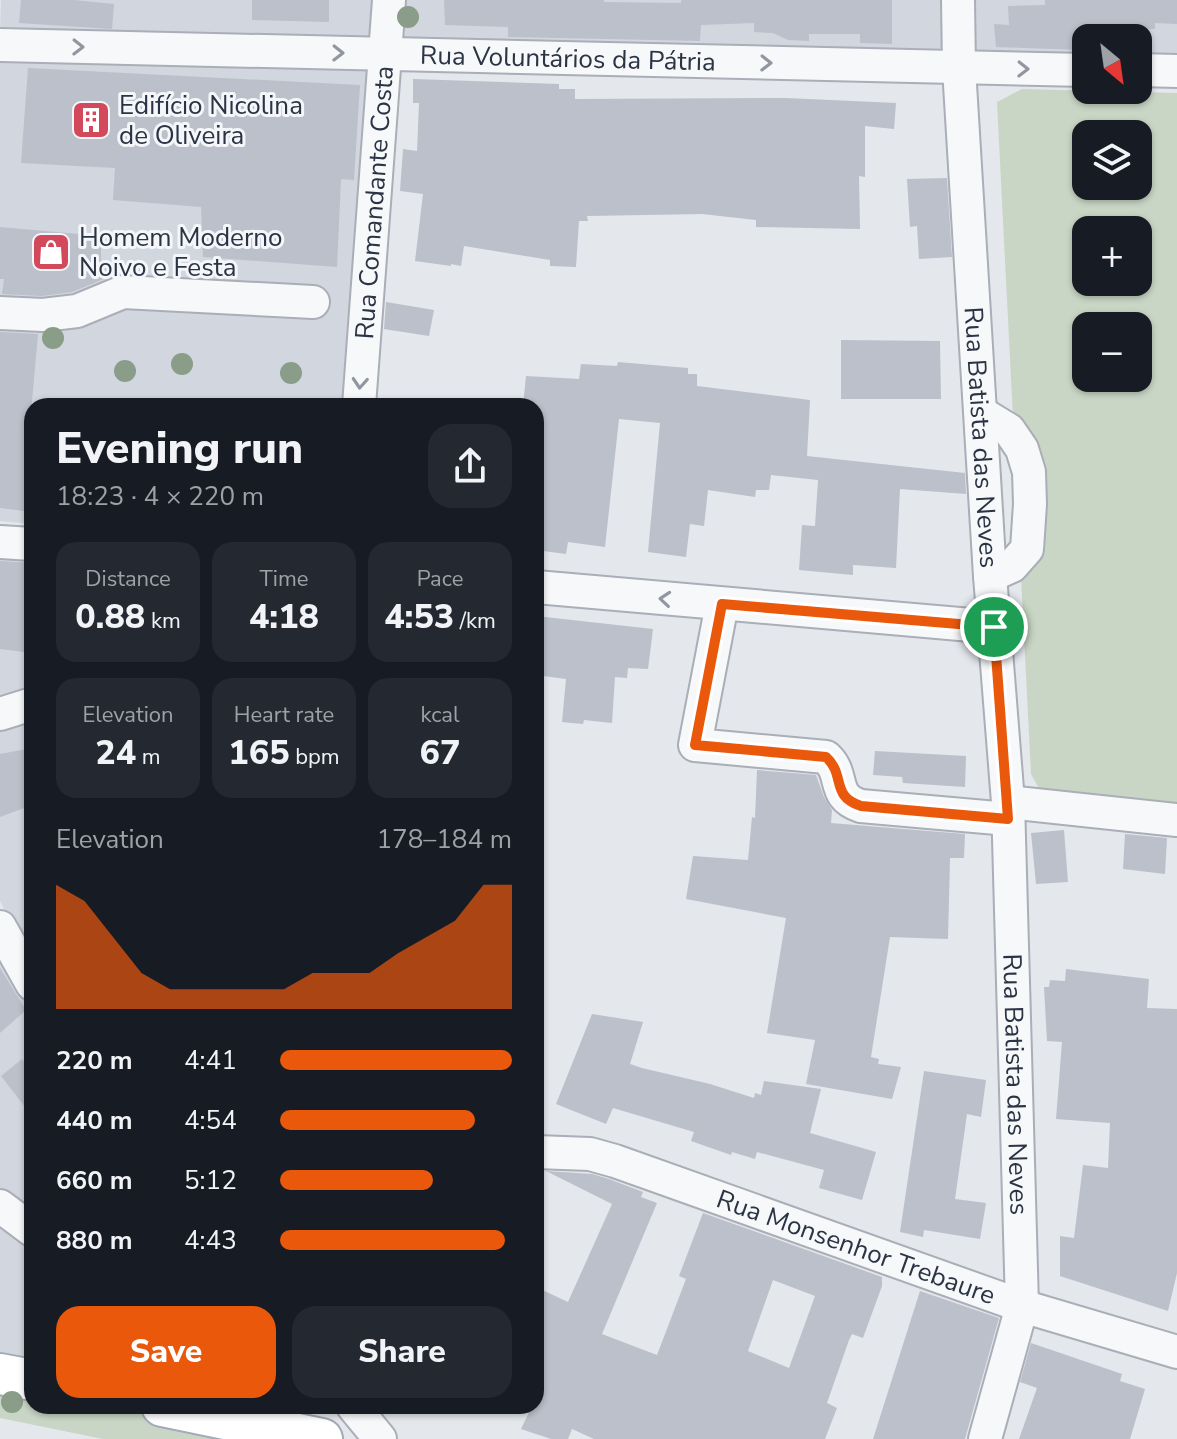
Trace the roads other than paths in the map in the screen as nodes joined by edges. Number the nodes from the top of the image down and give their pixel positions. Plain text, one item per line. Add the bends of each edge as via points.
1 (389, 0) edge
2 (958, 0) edge
3 (0, 45) edge
4 (384, 54) junction
5 (959, 68) junction
6 (1072, 70) edge
7 (1152, 70) edge
8 (1177, 71) edge
9 (313, 302) dead end
10 (0, 313) edge
11 (360, 398) edge
12 (981, 413) junction
13 (0, 542) edge
14 (24, 544) edge
15 (990, 576) junction
16 (544, 588) edge
17 (722, 604) junction
18 (994, 627) junction
19 (24, 706) edge
20 (0, 714) edge
21 (1008, 810) junction
22 (1177, 820) edge
23 (0, 927) edge
24 (24, 970) edge
25 (544, 1152) edge
26 (0, 1206) edge
27 (24, 1224) edge
28 (1022, 1306) junction
29 (1177, 1352) edge
30 (0, 1374) edge
31 (24, 1378) edge
32 (211, 1414) edge
33 (360, 1414) edge
34 (235, 1418) edge
35 (322, 1439) edge
36 (380, 1439) edge
37 (985, 1439) edge

1 - 4 street, Rua Comandante Costa
2 - 5 street, Rua Batista das Neves
3 -> 4 street, Rua Voluntários da Pátria
4 -> 5 street, Rua Voluntários da Pátria
4 -> 11 street, Rua Comandante Costa
5 -> 6 street, Rua Voluntários da Pátria
5 - 12 street, Rua Batista das Neves
7 - 8 street
9 - 10 street via 123,292 77,311
12 - 15 street, Rua Batista das Neves
12 - 15 street via 1009,430 1029,472 1027,549 1012,566
13 - 14 street
15 - 18 street, Rua Batista das Neves
17 -> 16 street
17 - 18 street
17 - 21 street via 695,745 826,757 837,771 841,795 861,806
18 - 21 street, Rua Batista das Neves
19 - 20 street
21 - 22 street
21 - 28 street, Rua Batista das Neves
23 - 24 street
25 - 28 street, Rua Monsenhor Trebaure via 615,1161
26 - 27 street
28 - 29 street, Rua Monsenhor Trebaure
28 - 37 street, Rua Batista das Neves
30 - 31 main road
32 - 34 main road
33 - 36 street
34 - 35 main road

